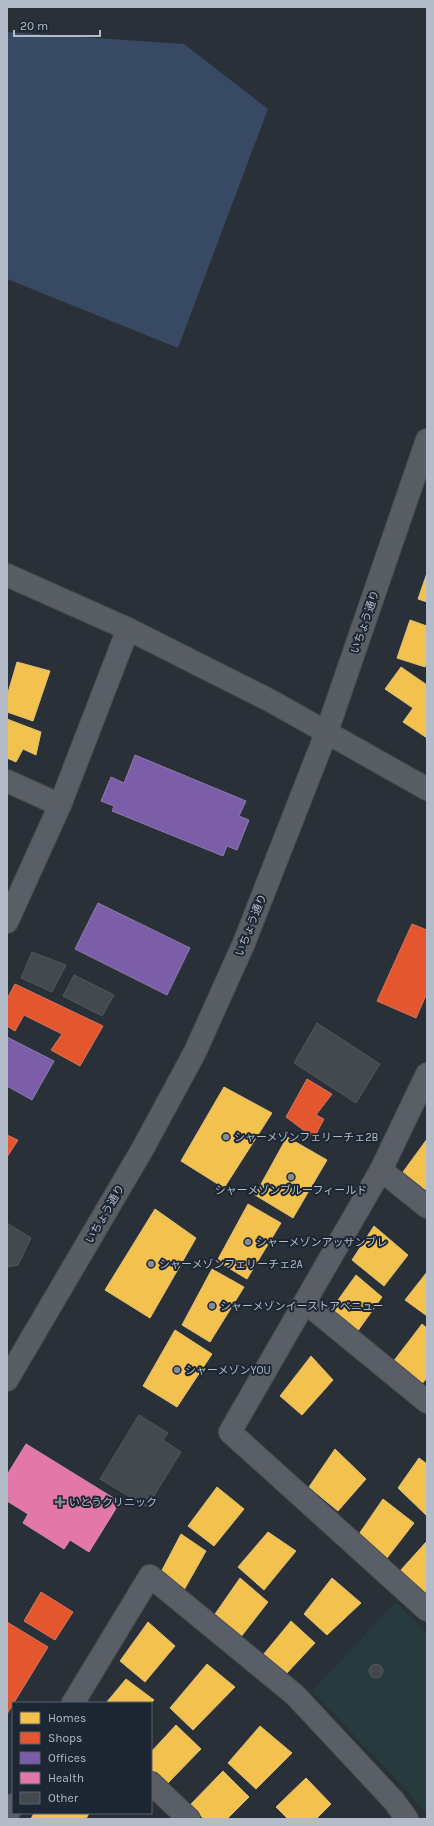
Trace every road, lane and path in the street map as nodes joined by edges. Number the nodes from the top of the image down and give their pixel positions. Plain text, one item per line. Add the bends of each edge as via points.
1 (427, 440) edge
2 (7, 575) edge
3 (128, 629) junction
4 (328, 731) junction
5 (7, 782) edge
6 (427, 789) edge
7 (60, 805) junction
8 (7, 922) edge
9 (427, 1074) edge
10 (381, 1170) junction
11 (427, 1207) edge
12 (305, 1302) junction
13 (7, 1380) edge
14 (427, 1402) edge
15 (427, 1610) edge
16 (74, 1702) edge
17 (152, 1784) edge
18 (189, 1819) edge
19 (407, 1819) edge

1 - 4 street, いちょう通り
2 - 3 street
3 - 4 street
3 - 7 street
4 - 6 street
4 - 13 street, いちょう通り via 244,943 195,1052 142,1150
5 - 7 street
7 - 8 street
9 - 10 street
10 - 11 street
10 - 12 street
12 - 14 street
12 - 15 street via 230,1432
16 - 19 street via 150,1576 295,1695 394,1801
17 - 18 street

